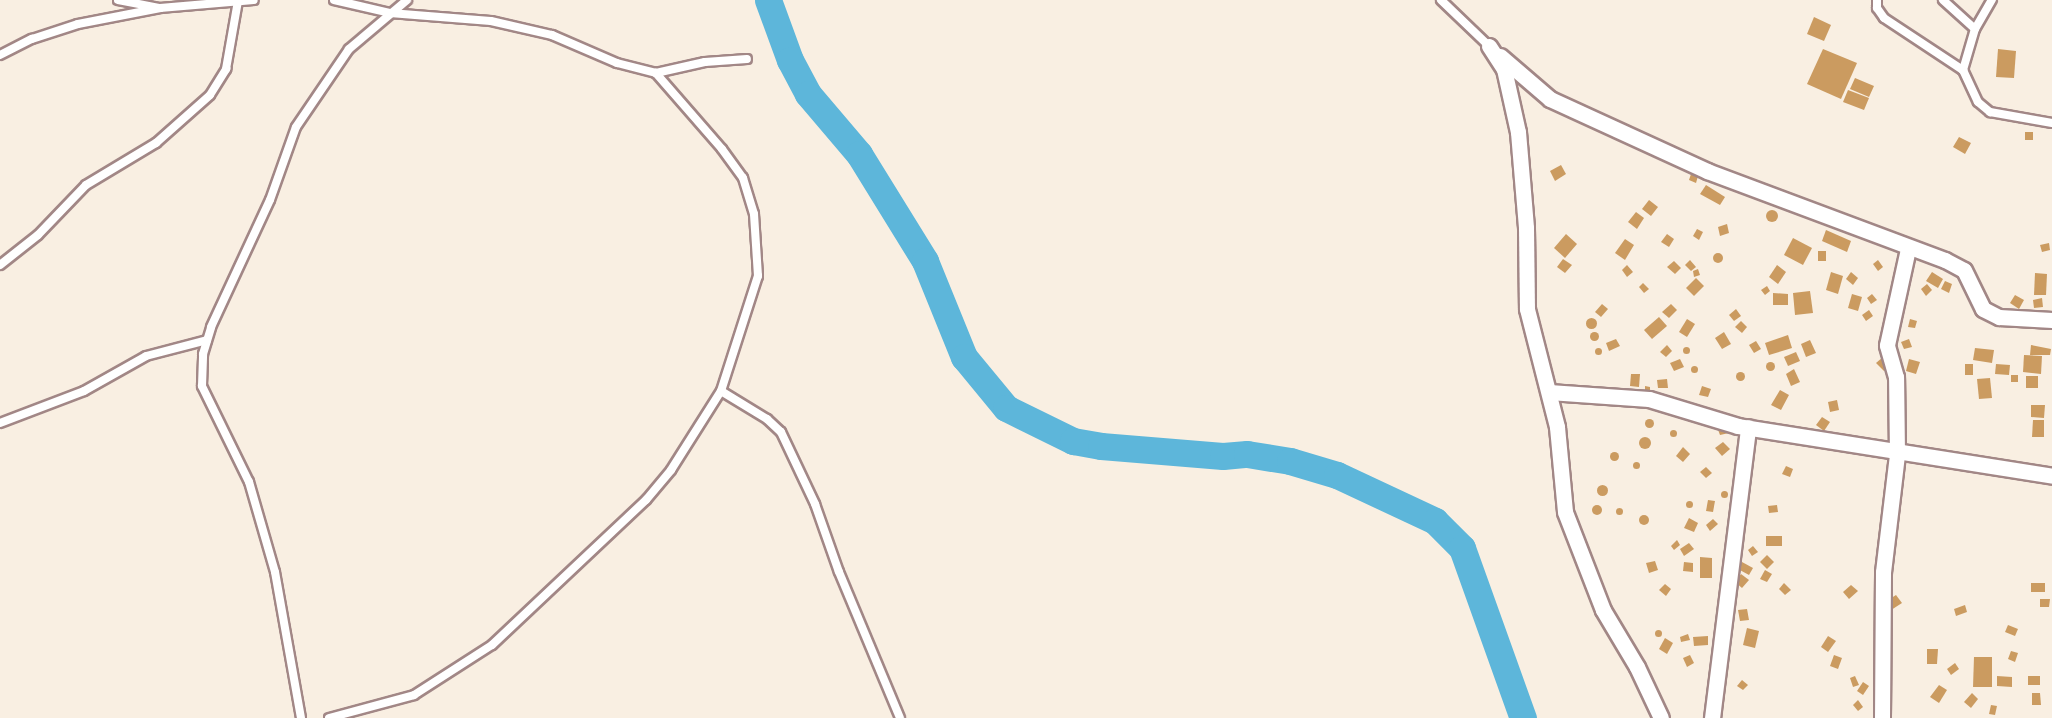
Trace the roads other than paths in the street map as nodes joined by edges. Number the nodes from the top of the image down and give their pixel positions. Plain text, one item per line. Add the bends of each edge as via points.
1 (118, 0) edge
2 (254, 0) edge
3 (334, 0) edge
4 (407, 0) edge
5 (1441, 0) edge
6 (1877, 0) edge
7 (1943, 0) edge
8 (1992, 0) edge
9 (238, 1) edge
10 (160, 8) junction
11 (390, 13) junction
12 (1975, 29) junction
13 (1489, 46) junction
14 (0, 55) edge
15 (747, 59) dead end
16 (1964, 70) junction
17 (656, 74) junction
18 (2052, 123) edge
19 (1908, 249) junction
20 (0, 265) edge
21 (2052, 320) edge
22 (207, 340) junction
23 (721, 391) junction
24 (1549, 393) junction
25 (0, 423) edge
26 (1748, 427) junction
27 (1897, 454) junction
28 (2052, 476) edge
29 (301, 718) edge
30 (329, 718) edge
31 (900, 718) edge
32 (1661, 718) edge
33 (1712, 718) edge
34 (1882, 718) edge

1 - 10 lane
2 - 9 lane
3 - 11 lane
4 - 11 lane
5 - 13 lane
6 - 16 lane via 1877,8 1892,24
7 - 12 lane
8 - 12 lane
9 - 10 lane
9 - 20 lane via 226,69 210,95 156,143 86,185 38,235
10 - 14 lane via 78,24 32,39
11 - 17 lane via 491,21 552,35 617,63
11 - 22 lane via 349,49 296,127 270,200
12 - 16 lane
13 - 19 street via 1550,99 1707,171
13 - 24 street via 1504,69 1518,132 1526,228 1527,309
15 - 17 lane via 705,62
16 - 18 lane via 1978,102 1990,112
17 - 23 lane via 722,149 742,178 754,214 758,276
19 - 21 street via 1964,270 1983,309 1999,316
19 - 27 street via 1887,345 1896,376
22 - 25 lane via 146,356 84,391
22 - 29 lane via 202,386 249,482 286,621
23 - 30 lane via 671,470 646,500 492,645 414,695
23 - 31 lane via 781,432 815,504
24 - 26 street via 1649,399
24 - 32 street via 1565,512 1604,610
26 - 27 street
26 - 33 street
27 - 28 street
27 - 34 street via 1882,572

